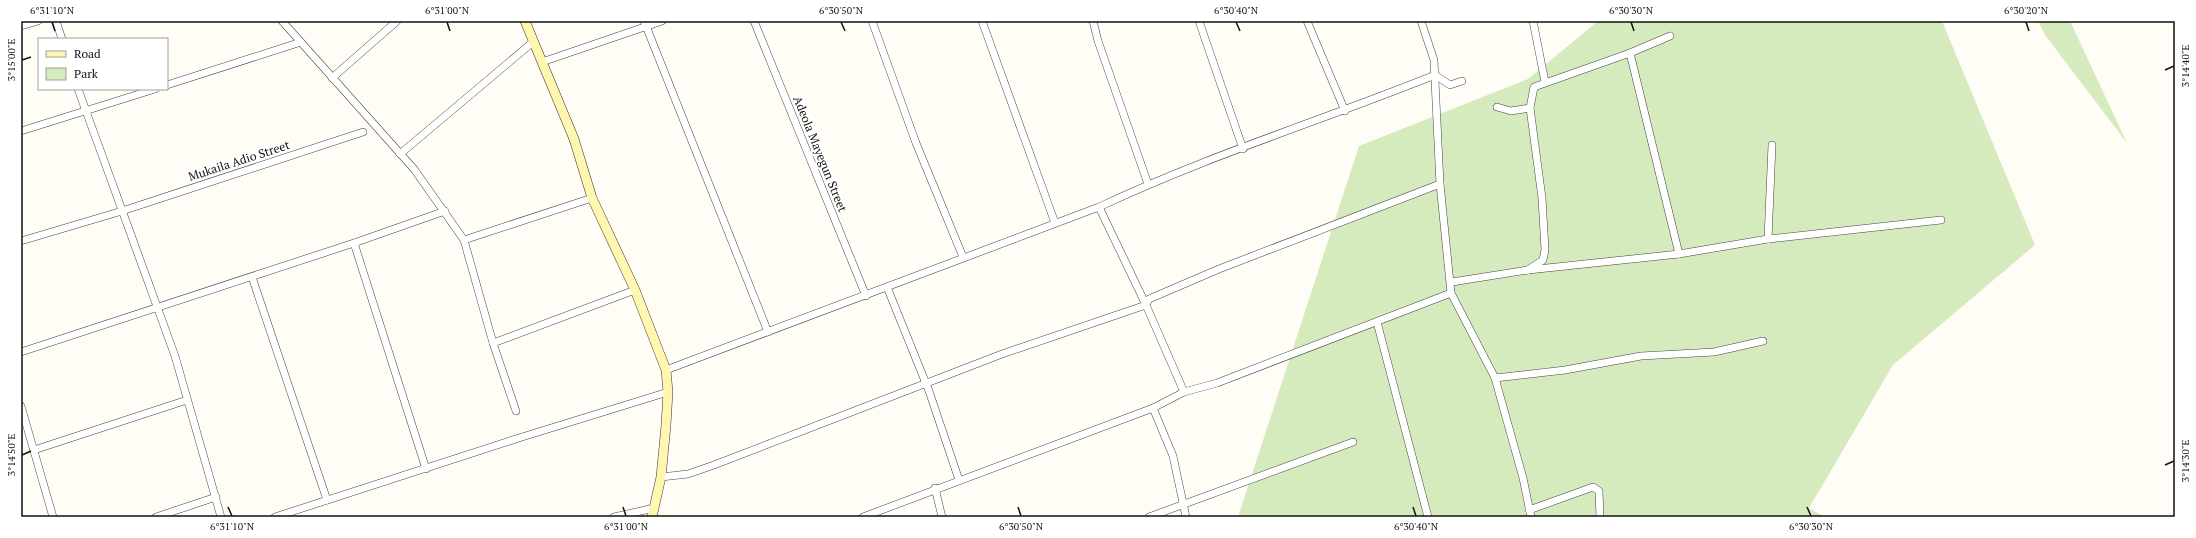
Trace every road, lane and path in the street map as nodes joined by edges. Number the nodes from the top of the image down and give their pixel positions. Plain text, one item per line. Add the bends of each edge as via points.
1 (38, 21) edge
2 (56, 21) edge
3 (282, 21) edge
4 (398, 21) edge
5 (525, 21) edge
6 (662, 21) edge
7 (754, 21) edge
8 (872, 21) edge
9 (982, 21) edge
10 (1093, 21) edge
11 (1199, 21) edge
12 (1307, 21) edge
13 (1421, 21) edge
14 (1533, 21) edge
15 (645, 24) edge
16 (21, 26) edge
17 (1670, 36) dead end
18 (62, 38) edge
19 (301, 42) junction
20 (533, 42) junction
21 (1630, 53) junction
22 (542, 62) junction
23 (1434, 75) junction
24 (332, 78) junction
25 (1462, 81) dead end
26 (1545, 82) junction
27 (168, 85) edge
28 (78, 90) edge
29 (152, 90) edge
30 (1497, 107) dead end
31 (1530, 108) junction
32 (86, 111) junction
33 (1345, 111) junction
34 (21, 131) edge
35 (363, 132) dead end
36 (1772, 145) dead end
37 (1243, 149) junction
38 (400, 154) junction
39 (1148, 184) junction
40 (1440, 184) junction
41 (592, 198) junction
42 (1098, 207) junction
43 (122, 211) junction
44 (445, 211) junction
45 (1941, 220) dead end
46 (1055, 223) junction
47 (1768, 239) junction
48 (464, 240) junction
49 (21, 241) edge
50 (354, 243) junction
51 (1679, 254) junction
52 (963, 257) junction
53 (1528, 270) junction
54 (252, 277) junction
55 (1452, 282) junction
56 (888, 287) junction
57 (635, 290) junction
58 (1452, 293) junction
59 (866, 296) junction
60 (1146, 305) junction
61 (158, 306) junction
62 (1377, 322) junction
63 (768, 332) junction
64 (1764, 341) dead end
65 (493, 343) junction
66 (21, 352) edge
67 (666, 370) junction
68 (1495, 378) junction
69 (926, 384) junction
70 (668, 392) junction
71 (1184, 392) junction
72 (188, 400) junction
73 (21, 406) edge
74 (1153, 408) junction
75 (516, 411) dead end
76 (1353, 442) dead end
77 (34, 450) junction
78 (426, 469) junction
79 (661, 477) junction
80 (959, 480) junction
81 (935, 488) junction
82 (216, 497) junction
83 (327, 500) junction
84 (1183, 503) junction
85 (653, 512) edge
86 (1530, 513) edge
87 (53, 517) edge
88 (156, 517) edge
89 (221, 517) edge
90 (275, 517) edge
91 (614, 517) edge
92 (863, 517) edge
93 (942, 517) edge
94 (1149, 517) edge
95 (1186, 517) edge
96 (1428, 517) edge
97 (1600, 517) edge

1 - 16 street
2 - 18 street
3 - 19 street
4 - 24 street
5 - 20 street
6 - 15 street
7 - 59 street, Adeola Mayegun Street
8 - 52 street via 916,143
9 - 46 street
10 - 39 street
11 - 37 street
12 - 33 street
13 - 23 street via 1434,60
14 - 26 street
15 - 22 street
15 - 63 street
17 - 21 street
19 - 24 street
19 - 27 street
20 - 22 street
20 - 38 street
21 - 26 street
21 - 51 street
22 - 41 street via 574,139
23 - 25 street via 1450,85
23 - 33 street
23 - 40 street
24 - 38 street
26 - 31 street via 1534,87
28 - 32 street
29 - 32 street
30 - 31 street via 1511,111
31 - 53 street via 1542,198 1545,250 1543,260
32 - 34 street
32 - 43 street
33 - 37 street
35 - 43 street, Mukaila Adio Street
36 - 47 street
37 - 39 street
38 - 44 street
39 - 42 street
40 - 55 street
40 - 60 street via 1219,269 1149,299
41 - 48 street
41 - 57 street
42 - 46 street
42 - 60 street
43 - 49 street, Mukaila Adio Street
43 - 61 street
44 - 48 street
44 - 50 street
45 - 47 street
46 - 52 street
47 - 51 street
48 - 65 street
50 - 54 street
50 - 78 street
51 - 53 street
52 - 56 street
53 - 55 street
54 - 61 street
54 - 83 street
55 - 58 street
56 - 59 street
56 - 69 street
57 - 65 street
57 - 67 street
58 - 62 street
58 - 68 street
59 - 63 street
60 - 69 street via 1002,354
60 - 71 street
61 - 66 street
61 - 72 street
62 - 71 street via 1216,383
62 - 96 street
63 - 67 street
64 - 68 street via 1714,352 1640,356 1559,371
65 - 75 street
67 - 70 street
68 - 86 street via 1523,478
69 - 79 street via 714,465 688,474
69 - 80 street
70 - 78 street
70 - 79 street
71 - 74 street
72 - 77 street
72 - 82 street
73 - 77 street
74 - 80 street
74 - 84 street via 1173,456
76 - 84 street
77 - 87 street
78 - 83 street
79 - 85 street
80 - 81 street
81 - 92 street
81 - 93 street
82 - 88 street
82 - 89 street
83 - 90 street
84 - 94 street
84 - 95 street
85 - 91 street
86 - 97 street via 1593,487 1599,491

